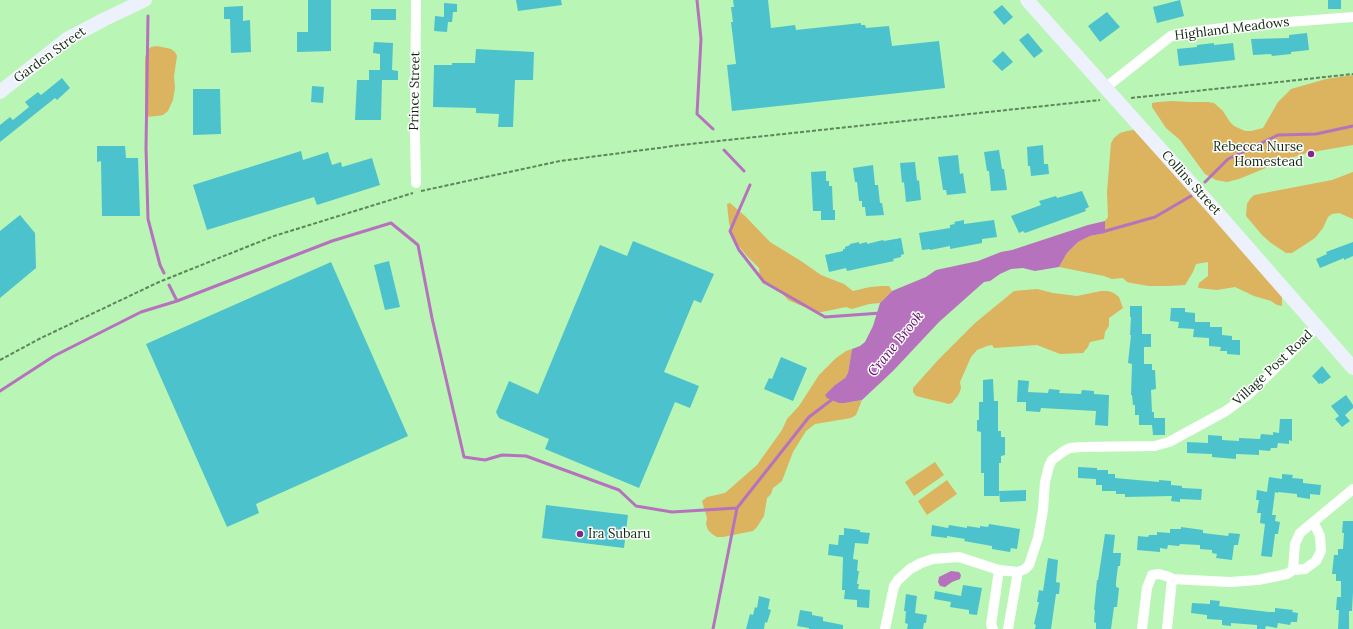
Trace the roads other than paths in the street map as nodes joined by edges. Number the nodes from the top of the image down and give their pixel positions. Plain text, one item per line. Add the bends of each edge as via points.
1 (145, 0) edge
2 (416, 0) edge
3 (1027, 0) edge
4 (1353, 17) edge
5 (1105, 88) junction
6 (0, 92) edge
7 (416, 183) dead end
8 (1317, 327) junction
9 (1353, 368) edge
10 (1353, 488) edge
11 (1314, 523) junction
12 (999, 570) junction
13 (1293, 570) junction
14 (1018, 572) junction
15 (1172, 579) junction
16 (885, 629) edge
17 (993, 629) edge
18 (1008, 629) edge
19 (1142, 629) edge
20 (1167, 629) edge

1 - 6 main road, Garden Street via 67,39
2 - 7 street, Prince Street
3 - 5 main road, Collins Street
4 - 5 street, Highland Meadows via 1249,25 1171,36
5 - 8 main road, Collins Street
8 - 9 main road, Collins Street
8 - 14 street, Village Post Road via 1249,394 1226,411 1169,442 1155,446 1070,448 1055,457 1049,466 1045,482 1043,510 1032,558 1029,565
10 - 11 street
11 - 13 street via 1300,533 1295,544
11 - 13 street via 1320,536 1320,551 1316,561 1305,568
12 - 14 street
12 - 16 street via 959,557 933,559 921,563 910,569 894,586
12 - 17 street via 990,625
13 - 15 street via 1287,574 1258,580 1230,582
14 - 18 street
15 - 19 street via 1160,574 1152,575 1147,588
15 - 20 street

